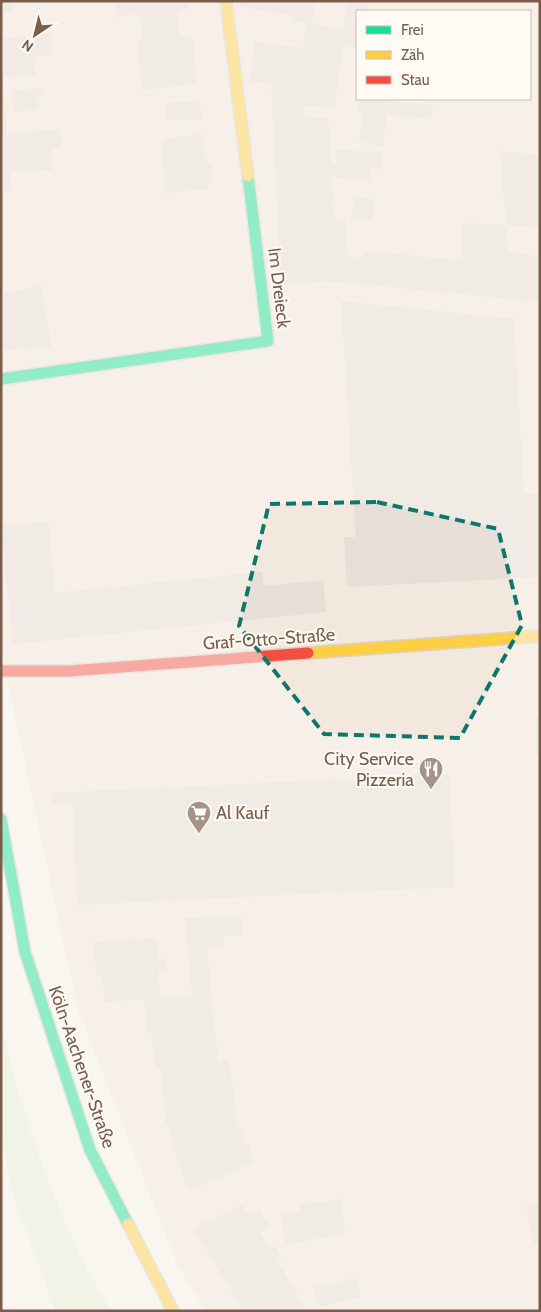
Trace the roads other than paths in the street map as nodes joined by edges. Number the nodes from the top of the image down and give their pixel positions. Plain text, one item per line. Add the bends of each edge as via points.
1 (226, 1) edge
2 (1, 379) edge
3 (540, 636) edge
4 (1, 671) edge
5 (1, 819) edge
6 (173, 1311) edge

1 - 2 street, Im Dreieck via 268,341
3 - 4 street, Graf-Otto-Straße via 69,672
5 - 6 street, Köln-Aachener-Straße via 26,952 90,1150

